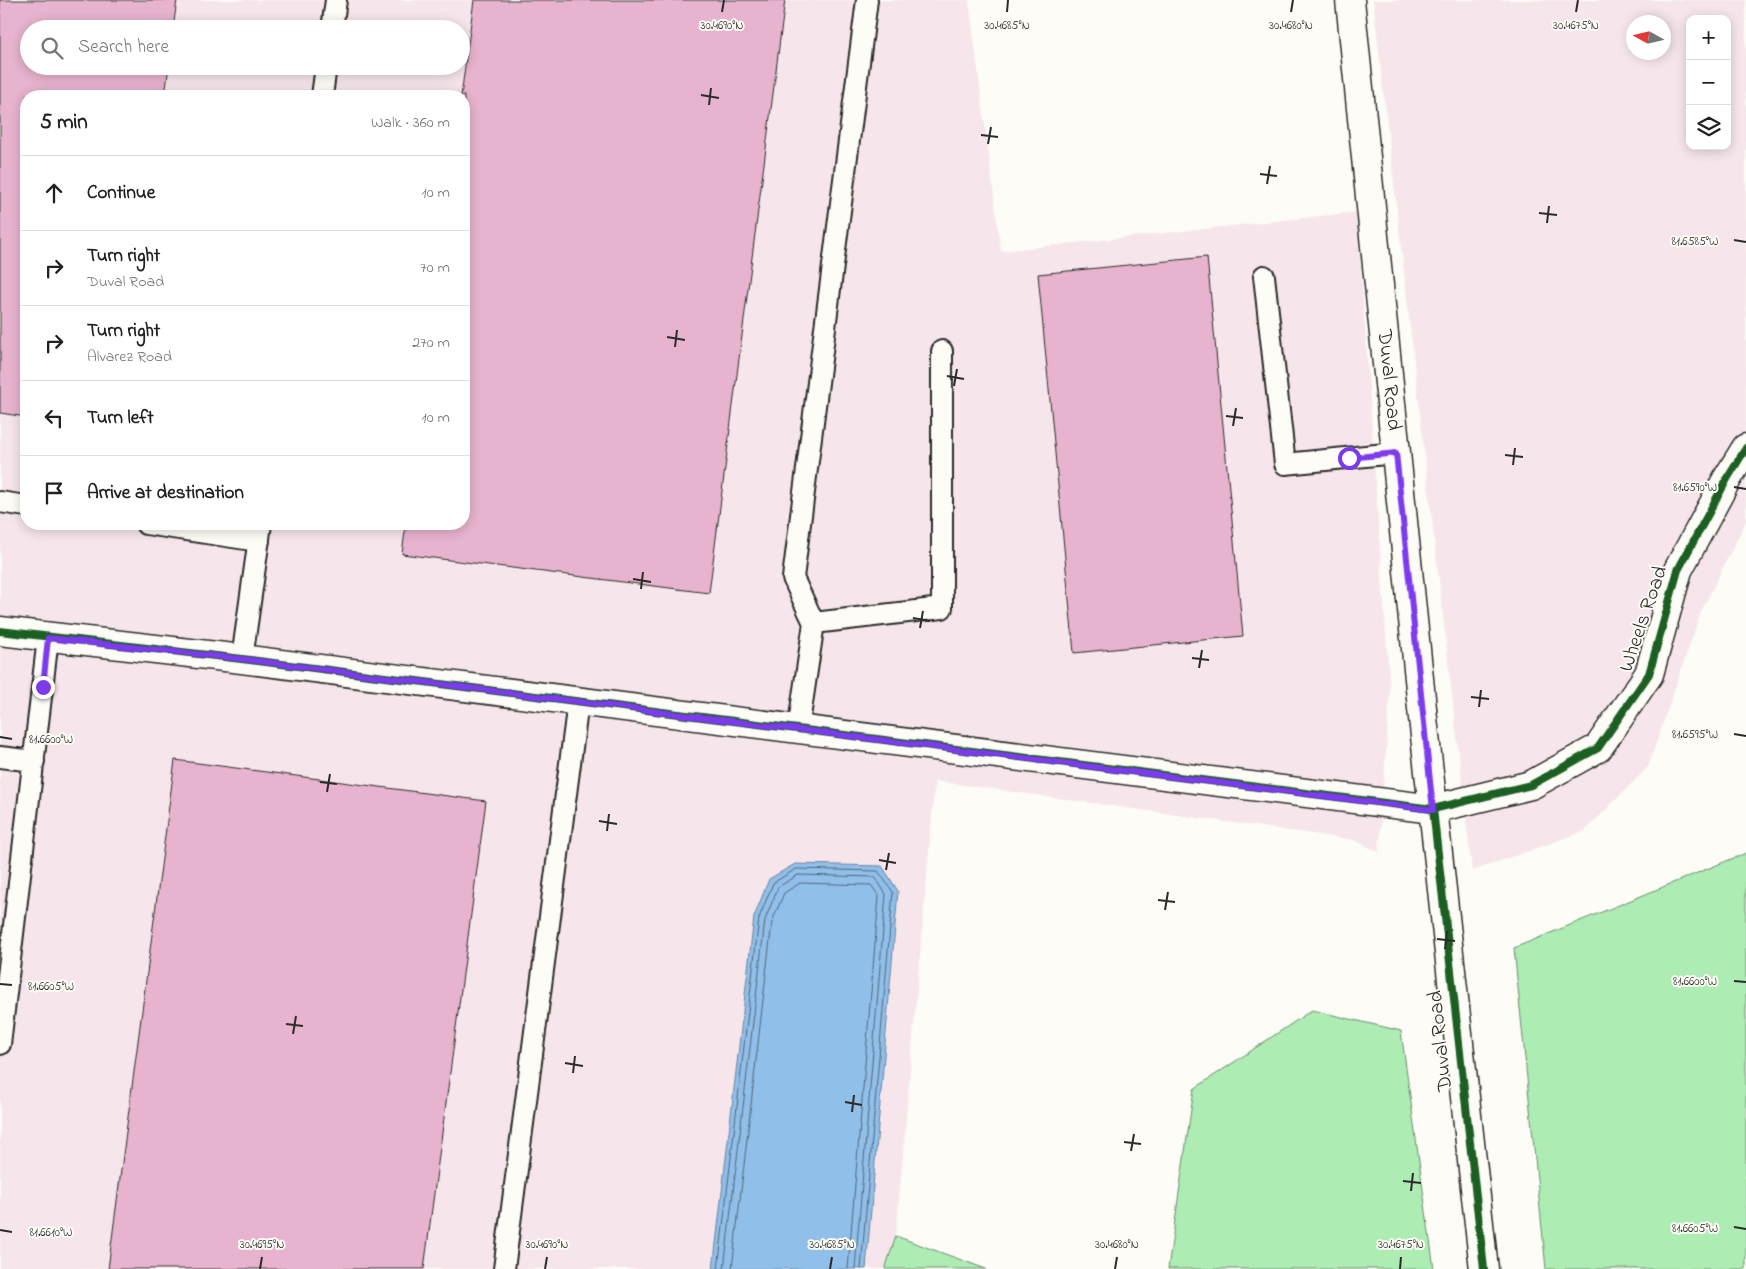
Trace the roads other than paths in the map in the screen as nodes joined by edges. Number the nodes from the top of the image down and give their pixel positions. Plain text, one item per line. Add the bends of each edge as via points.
1 (336, 0) edge
2 (867, 0) edge
3 (1350, 0) edge
4 (333, 20) edge
5 (325, 75) edge
6 (323, 90) edge
7 (1264, 276) dead end
8 (942, 351) dead end
9 (1746, 448) edge
10 (1396, 453) junction
11 (0, 502) edge
12 (20, 505) edge
13 (232, 530) edge
14 (260, 532) edge
15 (814, 623) junction
16 (0, 631) edge
17 (48, 638) junction
18 (242, 659) junction
19 (578, 702) junction
20 (798, 730) junction
21 (0, 757) edge
22 (34, 761) junction
23 (1433, 810) junction
24 (0, 1044) edge
25 (504, 1269) edge
26 (1484, 1269) edge

1 - 4 lane
2 - 15 lane via 793,578
3 - 10 street, Duval Road
5 - 6 lane
7 - 10 lane via 1285,464
8 - 15 lane via 942,608
9 - 23 street, Wheels Road via 1678,570 1649,674 1598,748 1531,785
10 - 23 street, Duval Road
11 - 12 lane
13 - 14 lane
14 - 18 lane
15 - 20 lane
16 - 17 street
17 - 18 street
17 - 22 lane
18 - 19 street
19 - 20 street
19 - 25 lane
20 - 23 street
21 - 22 lane
22 - 24 lane
23 - 26 street, Duval Road

